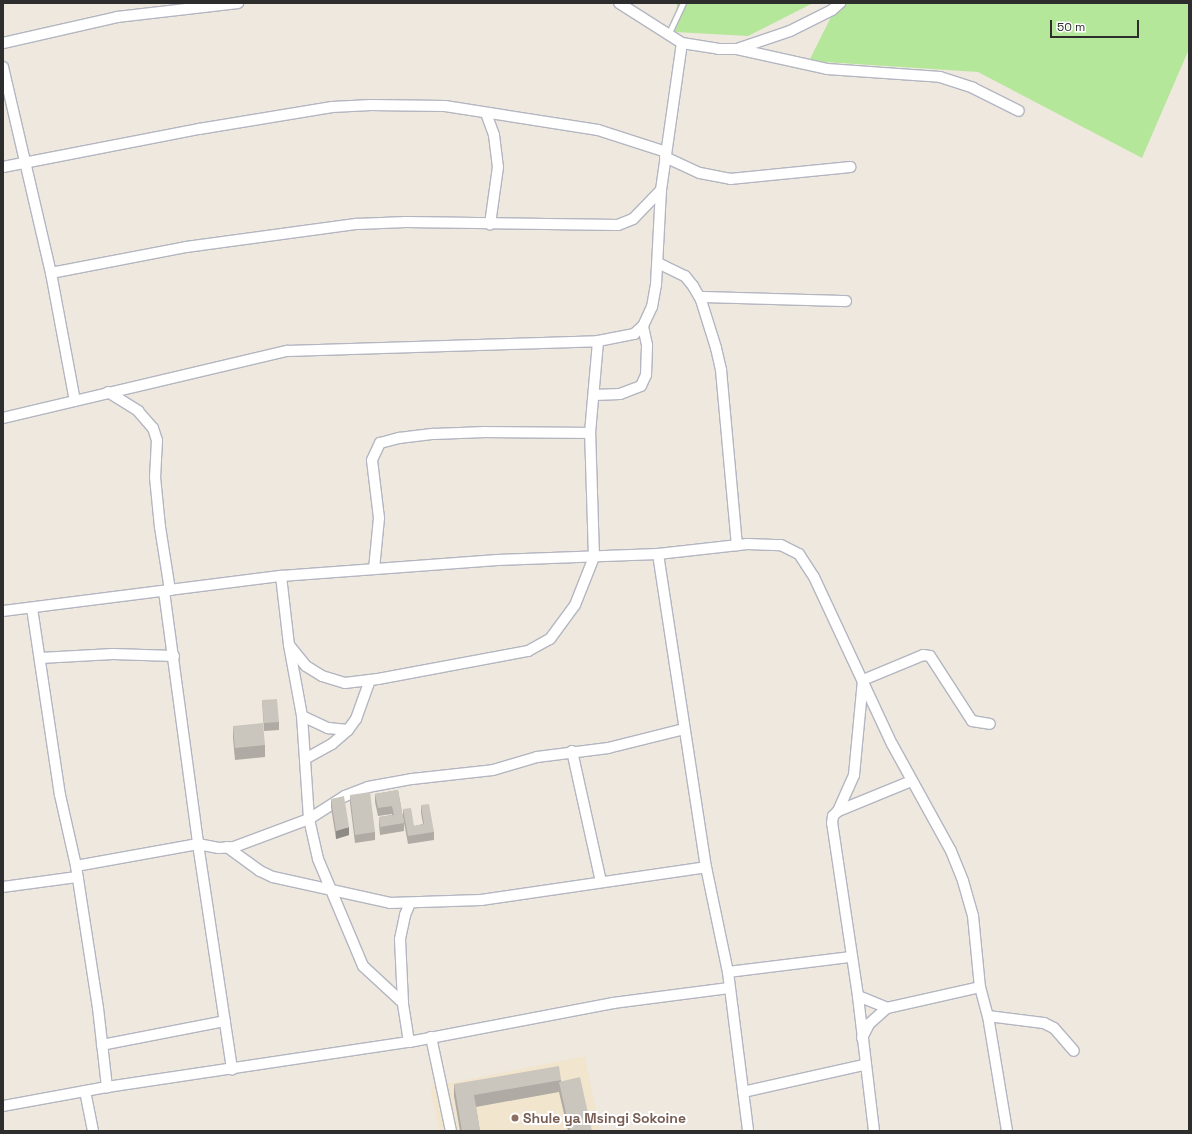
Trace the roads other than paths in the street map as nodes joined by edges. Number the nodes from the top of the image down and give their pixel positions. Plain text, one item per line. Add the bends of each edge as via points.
1 (238, 3) edge
2 (619, 3) edge
3 (683, 3) edge
4 (840, 3) edge
5 (145, 8) edge
6 (668, 35) junction
7 (682, 43) junction
8 (3, 44) edge
9 (737, 49) junction
10 (3, 67) edge
11 (1019, 111) dead end
12 (486, 113) junction
13 (665, 154) junction
14 (27, 161) junction
15 (3, 167) edge
16 (850, 167) dead end
17 (661, 190) junction
18 (490, 224) junction
19 (658, 263) junction
20 (52, 273) junction
21 (700, 297) junction
22 (846, 301) dead end
23 (643, 326) junction
24 (598, 341) junction
25 (108, 392) junction
26 (594, 395) junction
27 (75, 401) junction
28 (3, 418) edge
29 (590, 433) junction
30 (738, 545) junction
31 (658, 554) junction
32 (594, 557) junction
33 (374, 569) junction
34 (281, 576) junction
35 (167, 590) junction
36 (32, 608) junction
37 (3, 611) edge
38 (289, 645) junction
39 (174, 656) junction
40 (40, 658) junction
41 (370, 680) junction
42 (863, 680) junction
43 (302, 716) junction
44 (990, 724) dead end
45 (684, 729) junction
46 (348, 730) junction
47 (572, 751) junction
48 (305, 759) junction
49 (911, 781) junction
50 (838, 811) junction
51 (309, 819) junction
52 (198, 844) junction
53 (227, 848) junction
54 (76, 866) junction
55 (706, 867) junction
56 (78, 877) junction
57 (601, 882) junction
58 (3, 887) edge
59 (330, 889) junction
60 (410, 903) junction
61 (851, 957) junction
62 (728, 972) junction
63 (980, 986) junction
64 (730, 988) junction
65 (858, 996) junction
66 (403, 1003) junction
67 (887, 1008) junction
68 (988, 1016) junction
69 (225, 1021) junction
70 (431, 1037) junction
71 (862, 1038) junction
72 (409, 1042) junction
73 (102, 1045) junction
74 (1074, 1051) dead end
75 (864, 1065) junction
76 (232, 1069) junction
77 (107, 1087) junction
78 (85, 1091) junction
79 (743, 1092) junction
80 (3, 1106) edge
81 (93, 1131) edge
82 (451, 1131) edge
83 (748, 1131) edge
84 (874, 1131) edge
85 (1007, 1131) edge

1 - 5 street
2 - 6 street
3 - 6 lane
4 - 9 street via 832,10 790,31
5 - 8 street
6 - 7 street
7 - 9 street via 718,49
7 - 13 street
9 - 11 street via 828,69 940,77 973,88
10 - 14 street
12 - 13 street via 598,130
12 - 14 street via 414,105 332,107
12 - 18 street via 498,153
13 - 16 street via 713,178 730,179
13 - 17 street
14 - 15 street
14 - 20 street
17 - 18 street via 633,219 618,225
17 - 19 street
18 - 20 street via 357,224 186,247
19 - 21 street via 685,276
19 - 23 street via 652,307
20 - 27 street
21 - 22 street
21 - 30 street via 721,370
23 - 24 street via 634,334
23 - 26 street via 647,345 647,369 641,386 620,394
24 - 25 street via 287,351
24 - 26 street
25 - 27 street
25 - 35 street via 138,411 153,428 156,440 155,477
26 - 29 street
27 - 28 street
29 - 32 street
29 - 33 street via 485,432 386,440 376,449 372,460 379,518
30 - 31 street
30 - 42 street via 780,545 799,554 814,577
31 - 32 street
31 - 45 street
32 - 33 street via 497,560
32 - 41 street via 574,605 550,639 542,645 528,651
33 - 34 street
34 - 35 street
34 - 38 street
35 - 36 street
35 - 39 street
36 - 37 street
36 - 40 street
38 - 41 street via 306,666 322,676 345,683
38 - 43 street
39 - 40 street via 113,654
39 - 52 street
40 - 54 street via 60,796
41 - 46 street via 356,719
42 - 44 street via 923,655 930,656 972,721
42 - 49 street
42 - 50 street via 854,774
43 - 46 street via 328,728
43 - 48 street
45 - 47 street via 608,748
45 - 55 street
46 - 48 street via 332,744
47 - 51 street via 537,756 493,770 368,787 345,796
47 - 57 street
48 - 51 street
49 - 50 street
49 - 63 street via 951,851 963,880 973,916
50 - 61 street via 832,816 832,823
51 - 53 street via 254,841
51 - 59 street via 318,859
52 - 53 street
52 - 54 street
52 - 69 street
53 - 59 street via 273,877
54 - 56 street
55 - 57 street
55 - 62 street
56 - 58 street
56 - 73 street
57 - 60 street via 481,900
59 - 60 street via 390,903
59 - 66 street via 363,966
60 - 66 street via 404,914 400,939
61 - 62 street
61 - 65 street
62 - 64 street
63 - 67 street
63 - 68 street
64 - 70 street via 613,1003
64 - 79 street
65 - 67 street
65 - 71 street
66 - 72 street
67 - 71 street via 869,1024
68 - 74 street via 1044,1022 1054,1028
68 - 85 street
69 - 73 street
69 - 76 street
70 - 72 street
70 - 82 street
71 - 75 street
72 - 76 street
73 - 77 street
75 - 79 street
75 - 84 street
76 - 77 street
77 - 78 street
78 - 80 street
78 - 81 street
79 - 83 street

